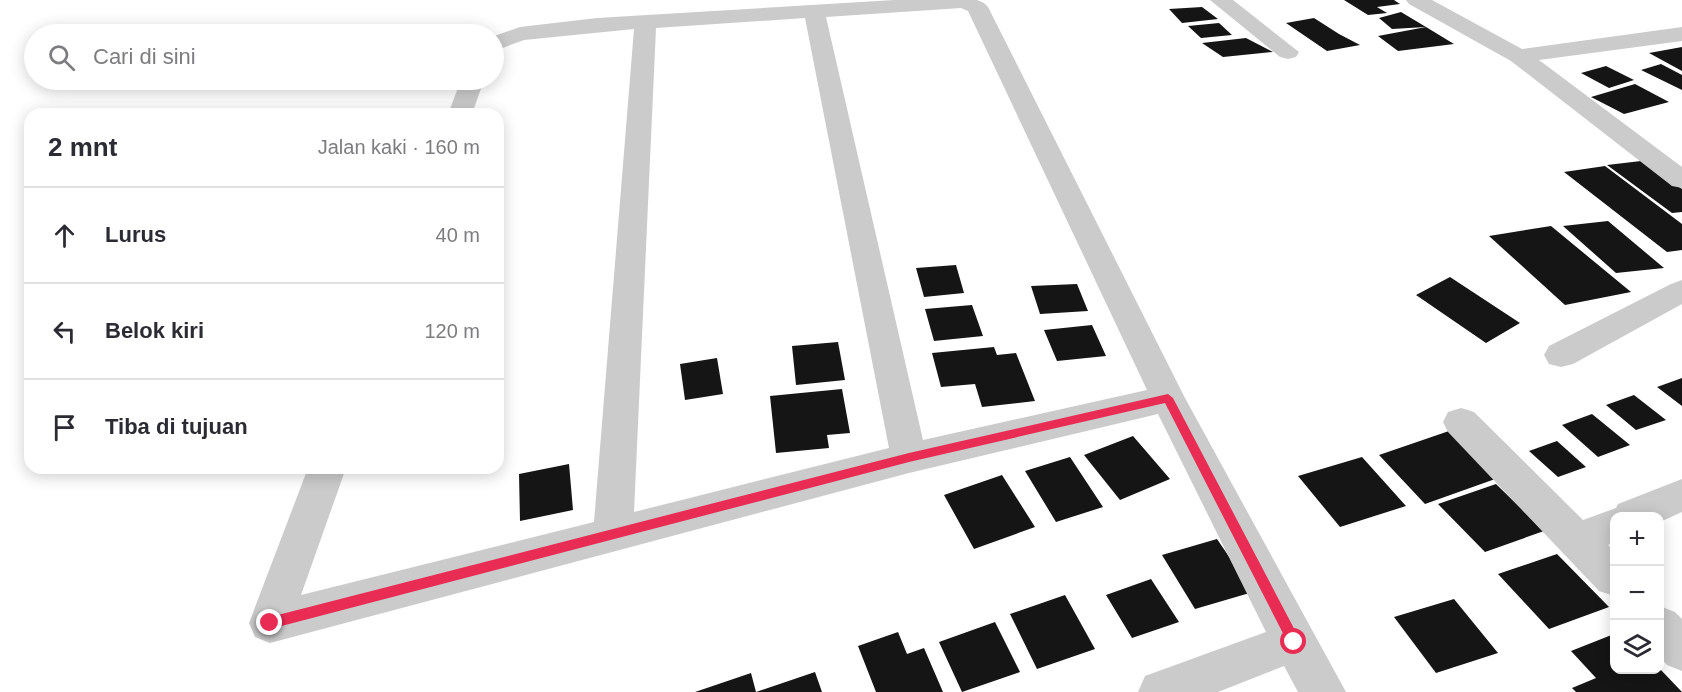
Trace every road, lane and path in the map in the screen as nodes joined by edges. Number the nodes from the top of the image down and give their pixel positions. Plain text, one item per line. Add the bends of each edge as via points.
1 (1220, 0) edge
2 (1416, 0) edge
3 (814, 11) junction
4 (645, 22) junction
5 (1682, 34) edge
6 (504, 40) edge
7 (1288, 52) dead end
8 (1519, 56) junction
9 (468, 90) edge
10 (462, 108) edge
11 (1682, 180) edge
12 (1682, 291) edge
13 (1561, 355) dead end
14 (1168, 398) junction
15 (1461, 422) dead end
16 (909, 458) junction
17 (325, 474) edge
18 (1682, 495) edge
19 (1642, 512) edge
20 (1610, 526) edge
21 (613, 534) junction
22 (1579, 540) junction
23 (1610, 574) edge
24 (1664, 631) edge
25 (1294, 642) junction
26 (1682, 650) edge
27 (1161, 692) edge
28 (1323, 692) edge

1 - 7 street
2 - 8 street
3 - 4 street
3 - 14 street via 963,2 980,10
3 - 16 street
4 - 6 street via 520,34
4 - 21 street
5 - 8 street
8 - 11 street
9 - 10 street
12 - 13 street
14 - 16 street
14 - 25 street
15 - 22 street
16 - 21 street
17 - 21 street via 270,623
18 - 19 street
20 - 22 street
22 - 23 street
24 - 26 street
25 - 27 street
25 - 28 street

